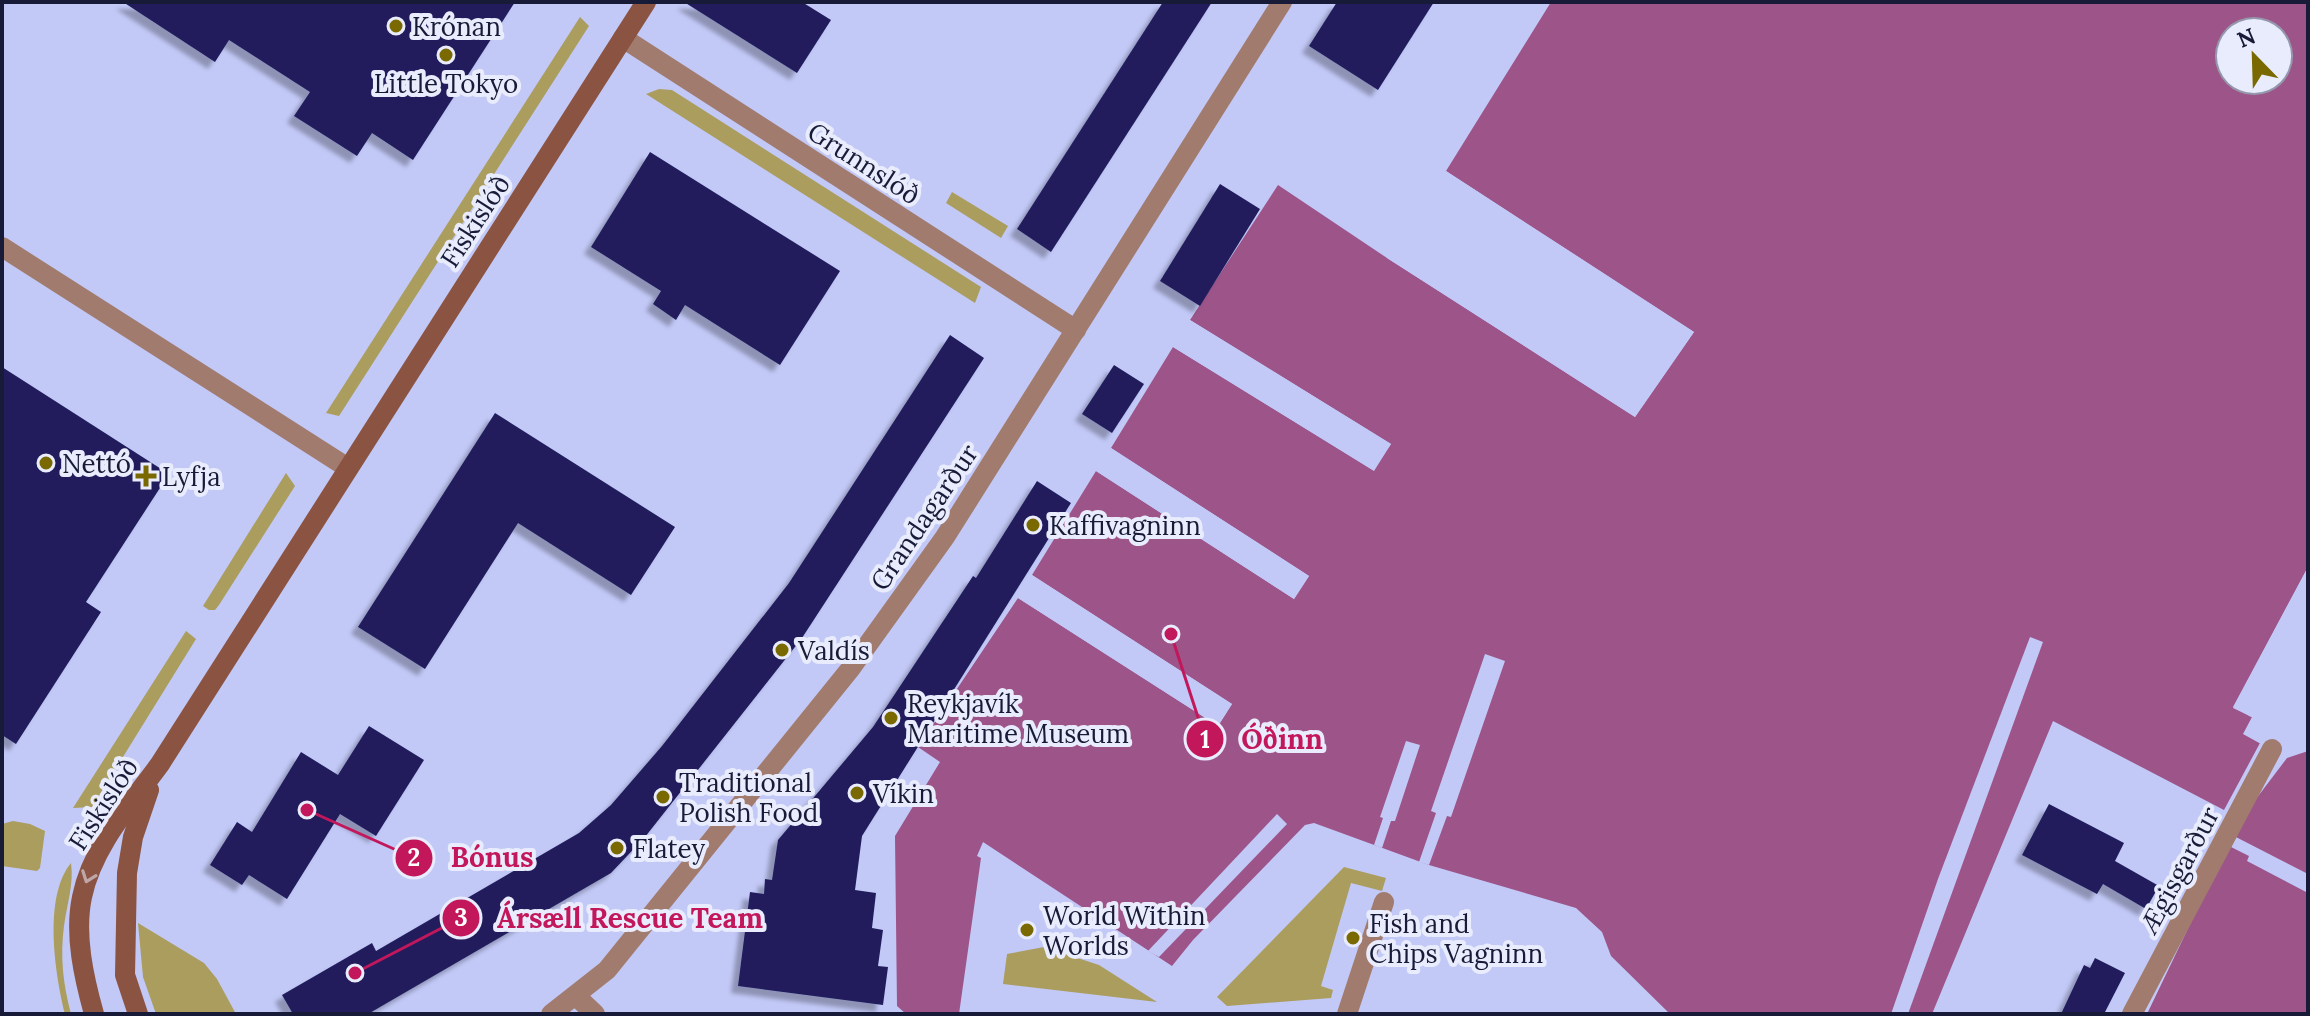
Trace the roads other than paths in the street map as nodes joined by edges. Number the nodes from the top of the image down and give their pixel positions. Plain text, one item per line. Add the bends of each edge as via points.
1 (646, 2) edge
2 (1282, 2) edge
3 (623, 38) junction
4 (2, 247) edge
5 (1076, 330) junction
6 (348, 468) junction
7 (2272, 749) dead end
8 (160, 764) junction
9 (1384, 902) dead end
10 (576, 996) junction
11 (94, 1014) edge
12 (138, 1014) edge
13 (551, 1014) edge
14 (595, 1014) edge
15 (1347, 1014) edge
16 (2132, 1014) edge

1 - 3 street, Fiskislóð
2 - 5 street, Grandagarður
3 - 5 street, Grunnslóð
3 - 6 street, Fiskislóð
4 - 6 street
5 - 10 street, Grandagarður via 945,537 851,668 607,970
6 - 8 street, Fiskislóð
7 - 16 street, Ægisgarður
8 -> 11 street, Fiskislóð via 103,844 81,897 80,936
8 - 12 street, Fiskislóð via 133,837 127,873 125,975
9 - 15 street
10 - 13 street, Grandagarður
10 - 14 street

